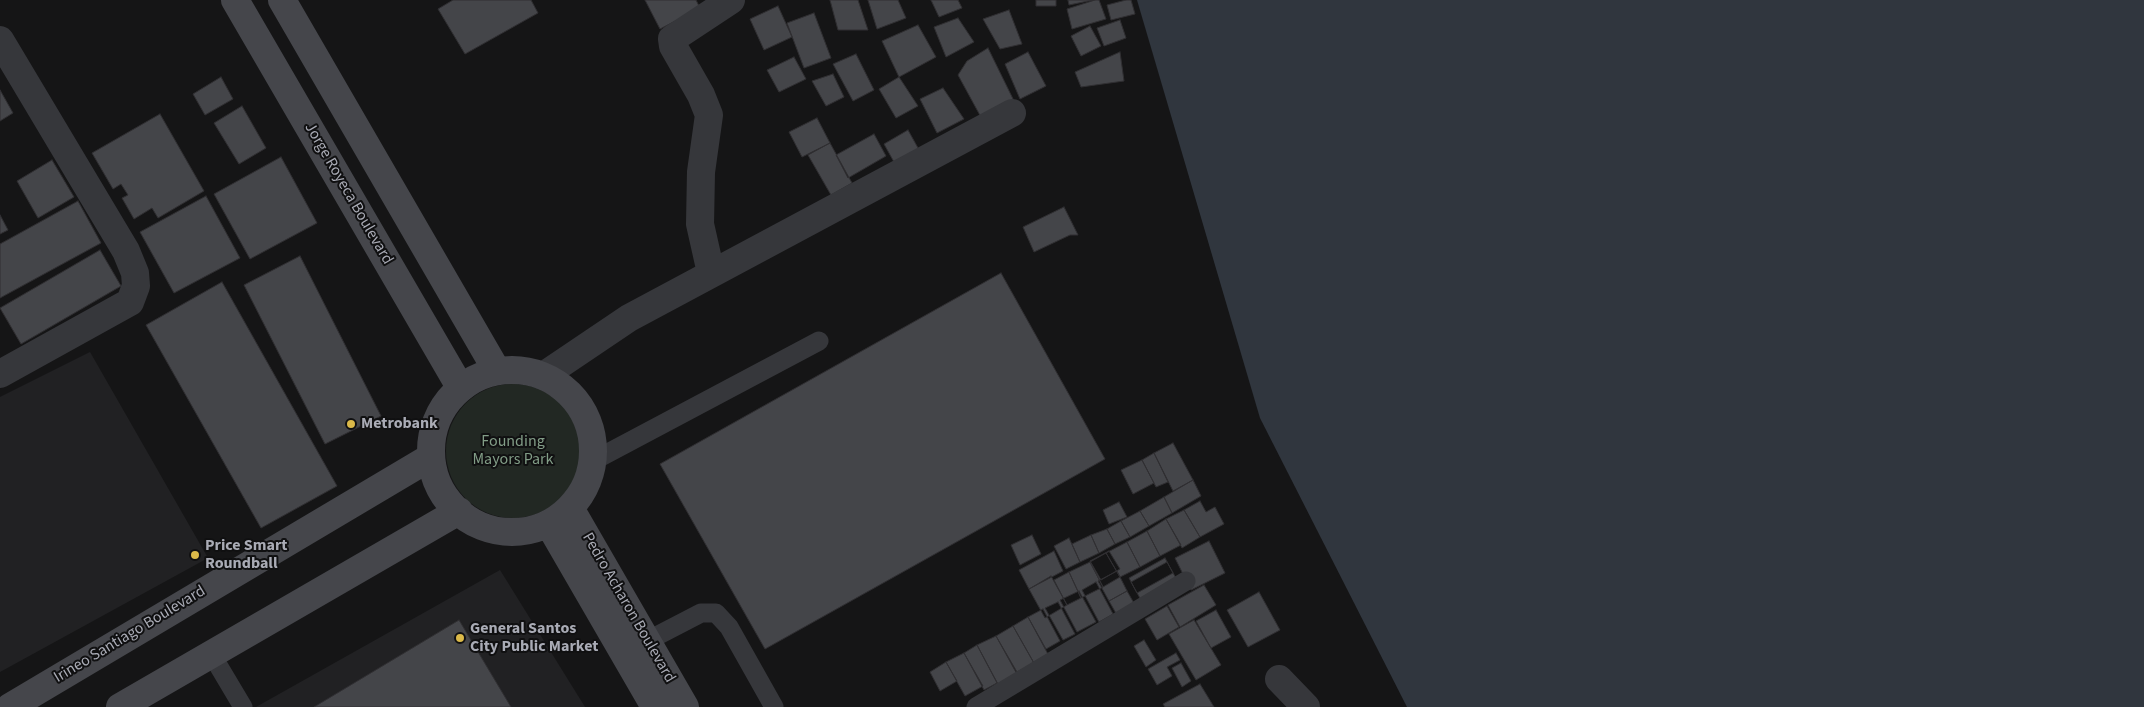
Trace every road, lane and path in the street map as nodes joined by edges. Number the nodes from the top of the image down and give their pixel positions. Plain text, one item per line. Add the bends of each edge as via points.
1 (235, 0) edge
2 (282, 0) edge
3 (731, 0) edge
4 (0, 40) edge
5 (1012, 113) dead end
6 (711, 274) junction
7 (819, 342) dead end
8 (498, 371) junction
9 (0, 374) edge
10 (543, 376) junction
11 (460, 387) junction
12 (431, 458) junction
13 (593, 461) junction
14 (458, 511) junction
15 (560, 516) junction
16 (1186, 581) dead end
17 (647, 641) junction
18 (212, 654) junction
19 (1279, 679) dead end
20 (10, 707) edge
21 (120, 707) edge
22 (243, 707) edge
23 (655, 707) edge
24 (685, 707) edge
25 (774, 707) edge
26 (976, 707) edge
27 (1306, 707) edge

1 - 11 main road, Jorge Royeca Boulevard
2 - 8 main road
3 - 6 street via 672,39 709,115 701,172 700,224
4 - 9 street via 126,251 135,273 136,286 130,302
5 - 6 street
6 - 10 street via 629,318
7 - 13 lane
8 - 10 main road via 517,370
8 - 11 main road
10 - 13 main road via 565,390 582,410 592,435
11 - 12 main road via 436,420
12 - 14 main road via 441,491
12 - 20 main road, Irineo Santiago Boulevard
13 - 15 main road via 585,486
14 - 15 main road via 476,525 501,532 526,532
14 - 18 main road
15 - 17 main road, Pedro Acharon Boulevard
15 - 23 main road, Pedro Acharon Boulevard
16 - 26 lane
17 - 24 main road, Pedro Acharon Boulevard
17 - 25 lane via 701,613 716,613 729,627
18 - 21 main road
18 - 22 lane
19 - 27 street

